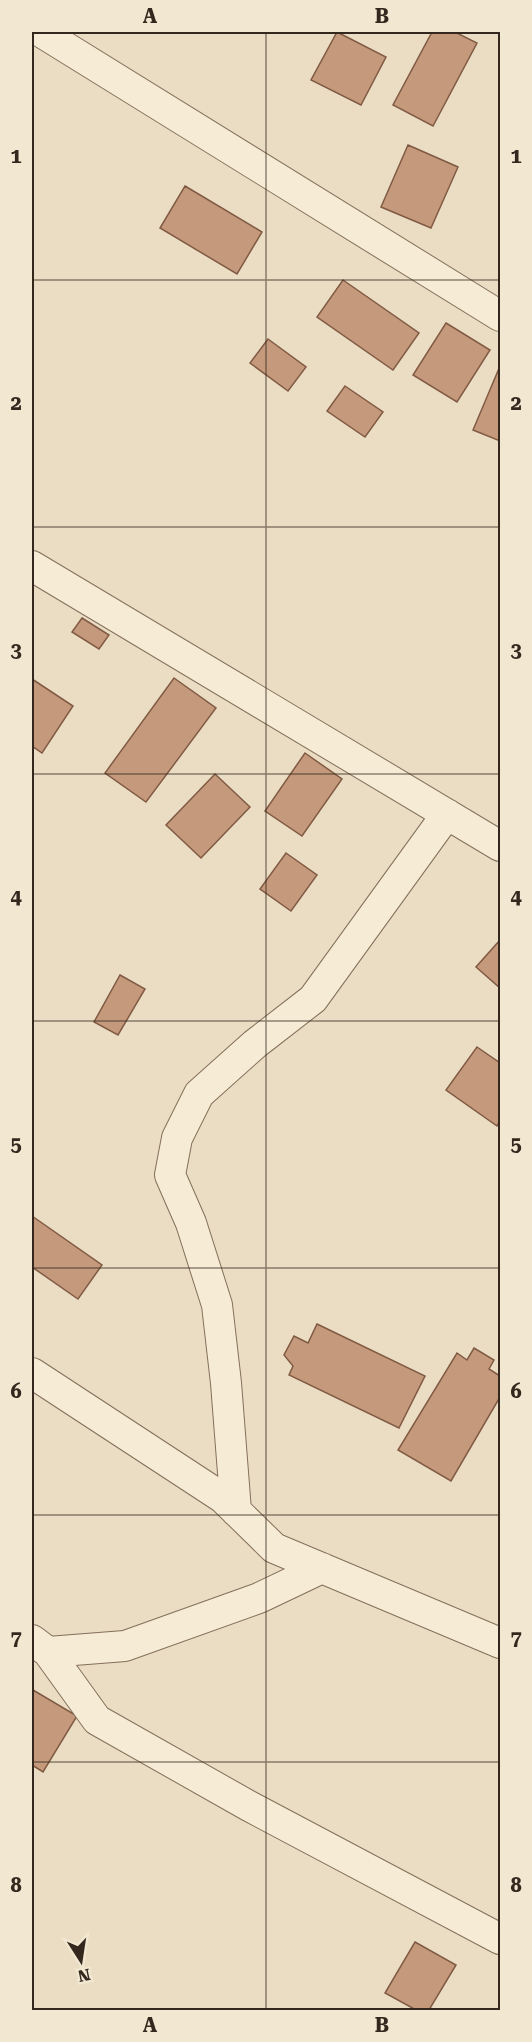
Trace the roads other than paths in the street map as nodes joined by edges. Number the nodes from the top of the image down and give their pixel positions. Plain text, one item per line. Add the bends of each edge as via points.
1 (41, 32) edge
2 (501, 316) edge
3 (32, 566) edge
4 (447, 814) junction
5 (501, 846) edge
6 (32, 1373) edge
7 (236, 1510) junction
8 (322, 1568) junction
9 (501, 1643) edge
10 (40, 1646) edge
11 (501, 1939) edge

1 - 2 street
3 - 4 street
4 - 5 street
4 - 7 street via 313,999 199,1094 177,1138 170,1175 218,1305
6 - 7 street
7 - 8 street via 274,1548
8 - 9 street
8 - 10 street via 259,1598 125,1646
10 - 11 street via 97,1719 249,1806

